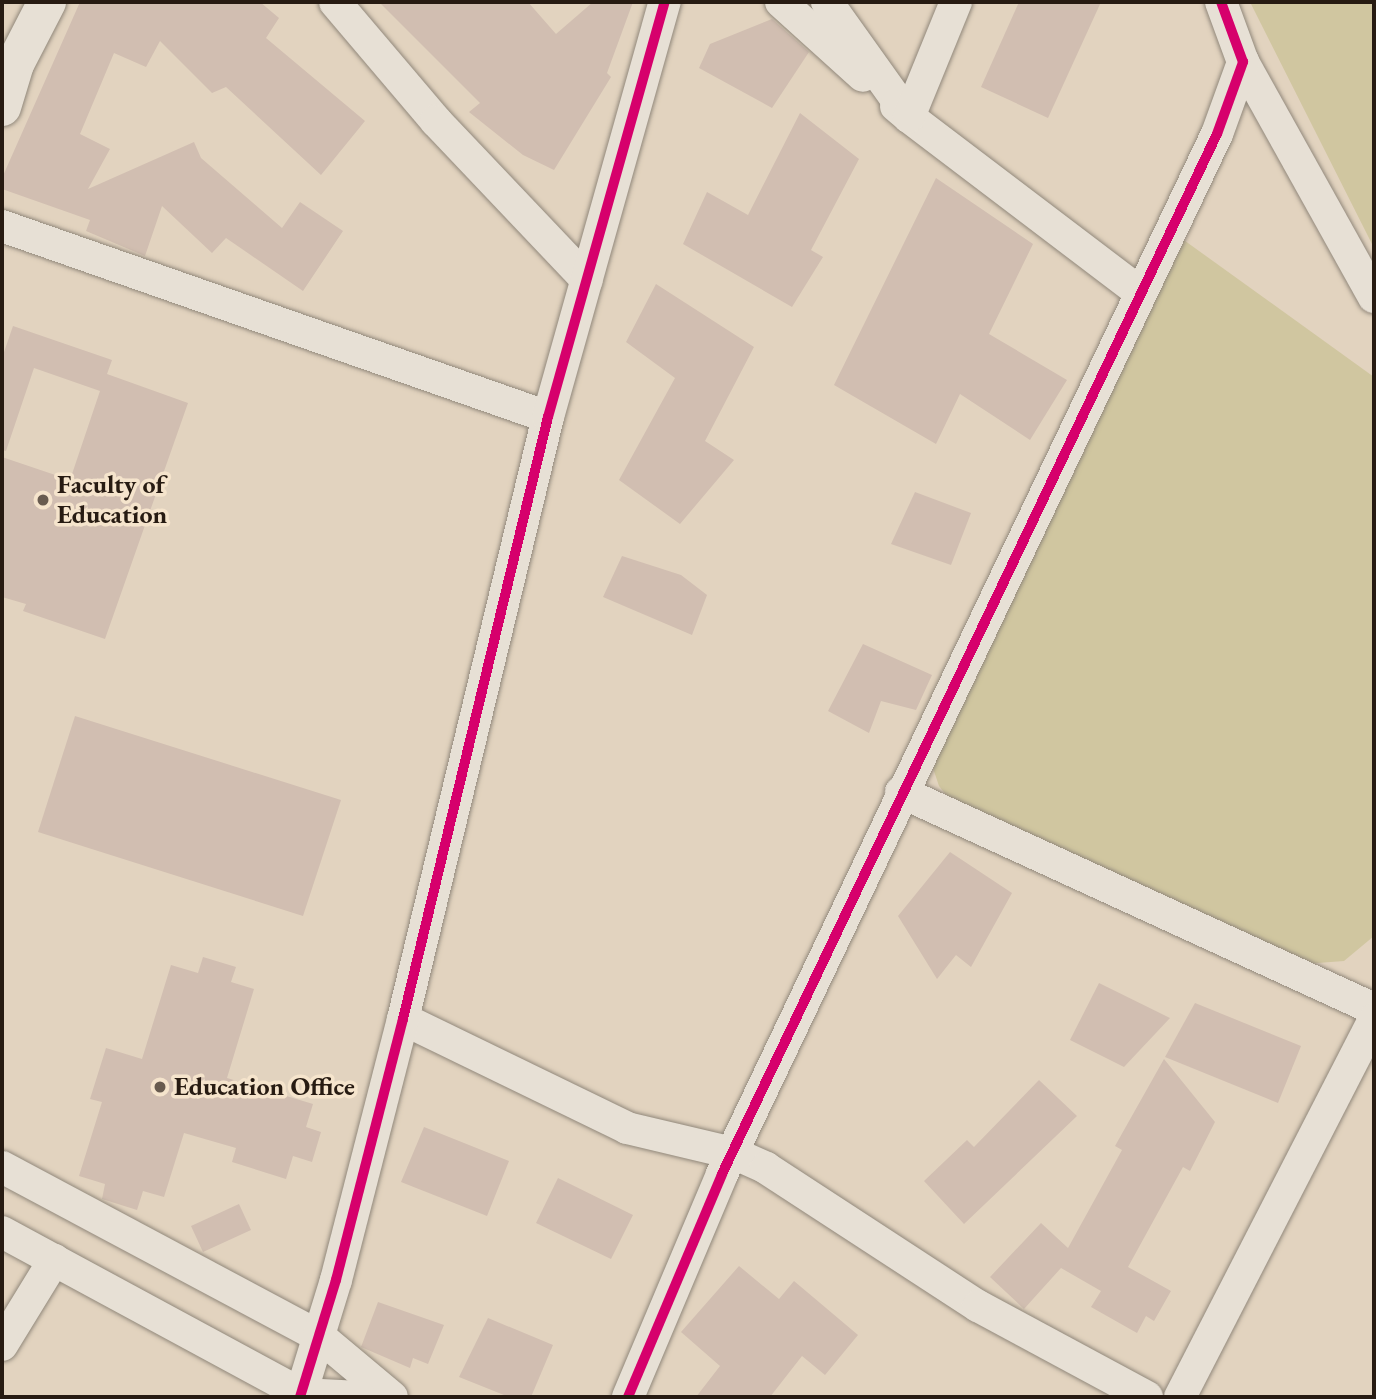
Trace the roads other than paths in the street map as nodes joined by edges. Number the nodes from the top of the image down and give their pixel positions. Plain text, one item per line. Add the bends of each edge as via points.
1 (47, 2) edge
2 (335, 2) edge
3 (781, 2) edge
4 (827, 2) edge
5 (956, 2) edge
6 (1221, 2) edge
7 (667, 3) edge
8 (8, 61) edge
9 (1243, 62) junction
10 (2, 107) edge
11 (909, 117) junction
12 (2, 226) edge
13 (587, 280) junction
14 (1141, 293) junction
15 (1374, 298) edge
16 (548, 417) junction
17 (901, 792) junction
18 (1374, 1009) edge
19 (403, 1018) junction
20 (1374, 1018) edge
21 (733, 1153) junction
22 (2, 1167) edge
23 (2, 1233) edge
24 (54, 1260) junction
25 (319, 1336) junction
26 (2, 1345) edge
27 (301, 1396) edge
28 (359, 1397) edge
29 (392, 1397) edge
30 (628, 1397) edge
31 (1147, 1397) edge
32 (1180, 1397) edge

1 - 8 street
2 - 13 street via 436,121
3 - 11 street
4 - 11 street
5 - 11 street
6 - 9 street
7 - 13 street
8 - 10 street
9 - 14 street via 1217,134
9 - 15 street
11 - 14 street
12 - 16 street
13 - 16 street
14 - 17 street
16 - 19 street
17 - 18 street
17 - 21 street
19 - 21 street via 627,1128
19 - 25 street
20 - 32 street
21 - 30 street
21 - 31 street via 766,1168 978,1306
22 - 25 street
23 - 24 street
24 - 26 street
24 - 27 street
25 - 27 street
25 - 29 street
27 - 28 street

